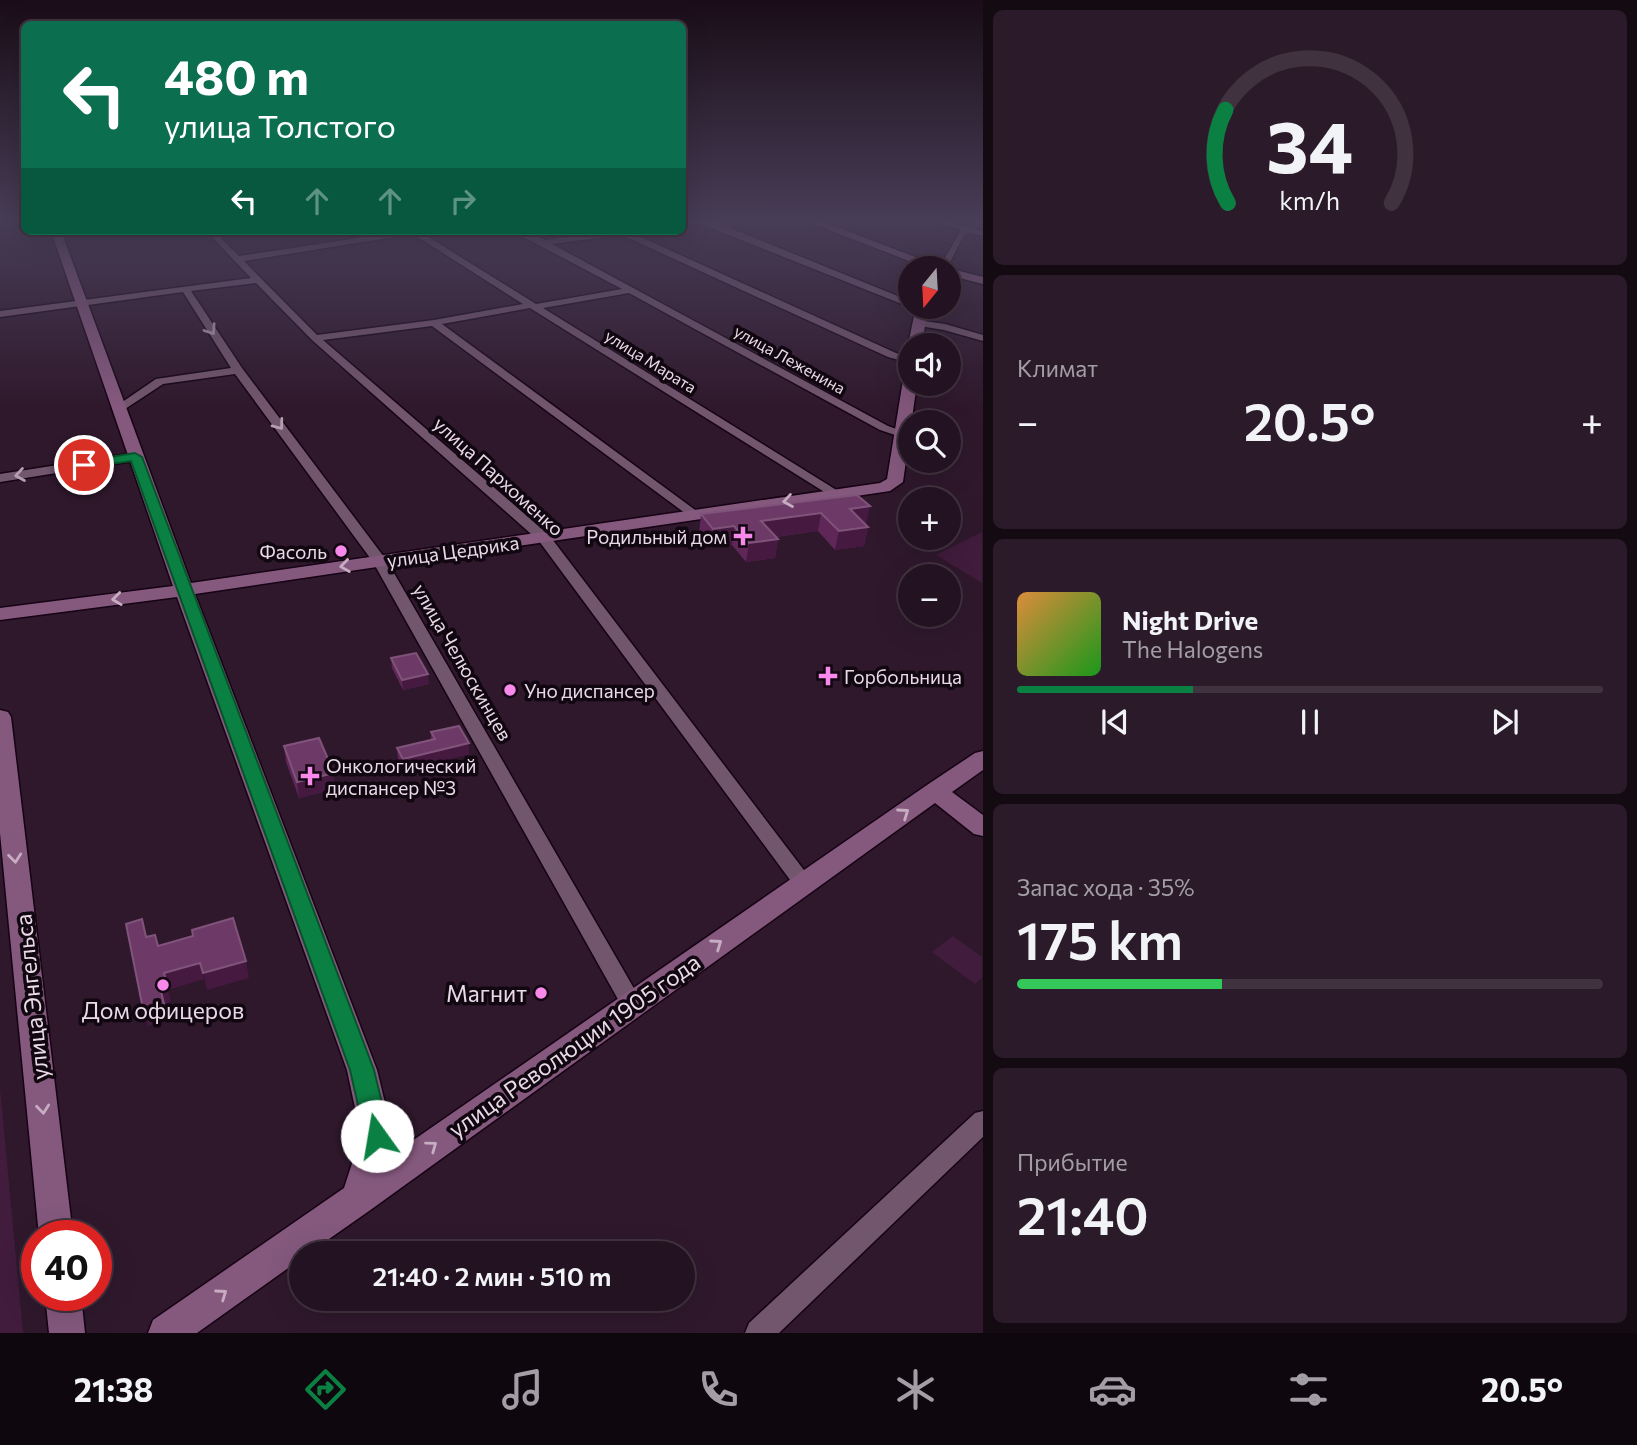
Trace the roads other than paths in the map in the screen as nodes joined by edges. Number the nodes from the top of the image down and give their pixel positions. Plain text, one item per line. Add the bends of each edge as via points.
1 (74, 283) edge
2 (231, 283) edge
3 (259, 283) edge
4 (497, 283) edge
5 (618, 283) edge
6 (737, 283) edge
7 (859, 283) edge
8 (185, 289) junction
9 (630, 290) junction
10 (898, 298) edge
11 (81, 303) junction
12 (533, 306) junction
13 (0, 314) edge
14 (917, 319) edge
15 (434, 323) junction
16 (917, 323) junction
17 (916, 333) edge
18 (315, 338) junction
19 (982, 338) edge
20 (898, 357) edge
21 (238, 370) junction
22 (118, 409) junction
23 (898, 433) edge
24 (135, 457) junction
25 (898, 473) edge
26 (0, 478) edge
27 (834, 494) junction
28 (693, 515) junction
29 (544, 538) junction
30 (380, 561) junction
31 (185, 590) junction
32 (0, 614) edge
33 (0, 717) edge
34 (982, 758) edge
35 (935, 791) junction
36 (982, 828) edge
37 (803, 883) junction
38 (632, 1004) junction
39 (982, 1121) edge
40 (357, 1200) junction
41 (54, 1220) edge
42 (65, 1311) edge
43 (67, 1333) edge
44 (166, 1333) edge
45 (759, 1333) edge

1 - 11 street
2 - 8 street
3 - 18 street, улица Пархоменко
4 - 12 street, улица Марата
5 - 9 street, улица Леженина
6 - 20 street
7 - 10 street
8 - 11 street
8 -> 21 street, улица Челюскинцев
9 - 12 street
9 - 23 street, улица Леженина
11 - 13 street
11 - 22 street
12 - 15 street
12 - 27 street, улица Марата
14 - 16 street
15 - 18 street
15 - 28 street
16 - 17 street
16 - 19 street
18 - 29 street, улица Пархоменко
21 - 22 street via 160,381
21 -> 30 street, улица Челюскинцев
22 - 24 street
24 -> 26 street
24 - 31 street
25 - 27 street, улица Цедрика via 895,482 884,488
27 -> 28 street, улица Цедрика
28 - 29 street, улица Цедрика
29 - 30 street, улица Цедрика
29 - 37 street, улица Пархоменко
30 -> 31 street, улица Цедрика
30 - 38 street, улица Челюскинцев
31 -> 32 street, улица Цедрика
31 - 40 street via 362,1070 377,1136
33 -> 41 street, улица Энгельса
34 - 35 street, улица Революции 1905 года
35 - 36 street
37 -> 35 street, улица Революции 1905 года
38 -> 37 street, улица Революции 1905 года
40 -> 38 street, улица Революции 1905 года
39 - 45 street
44 -> 40 street, улица Революции 1905 года
42 - 43 street

